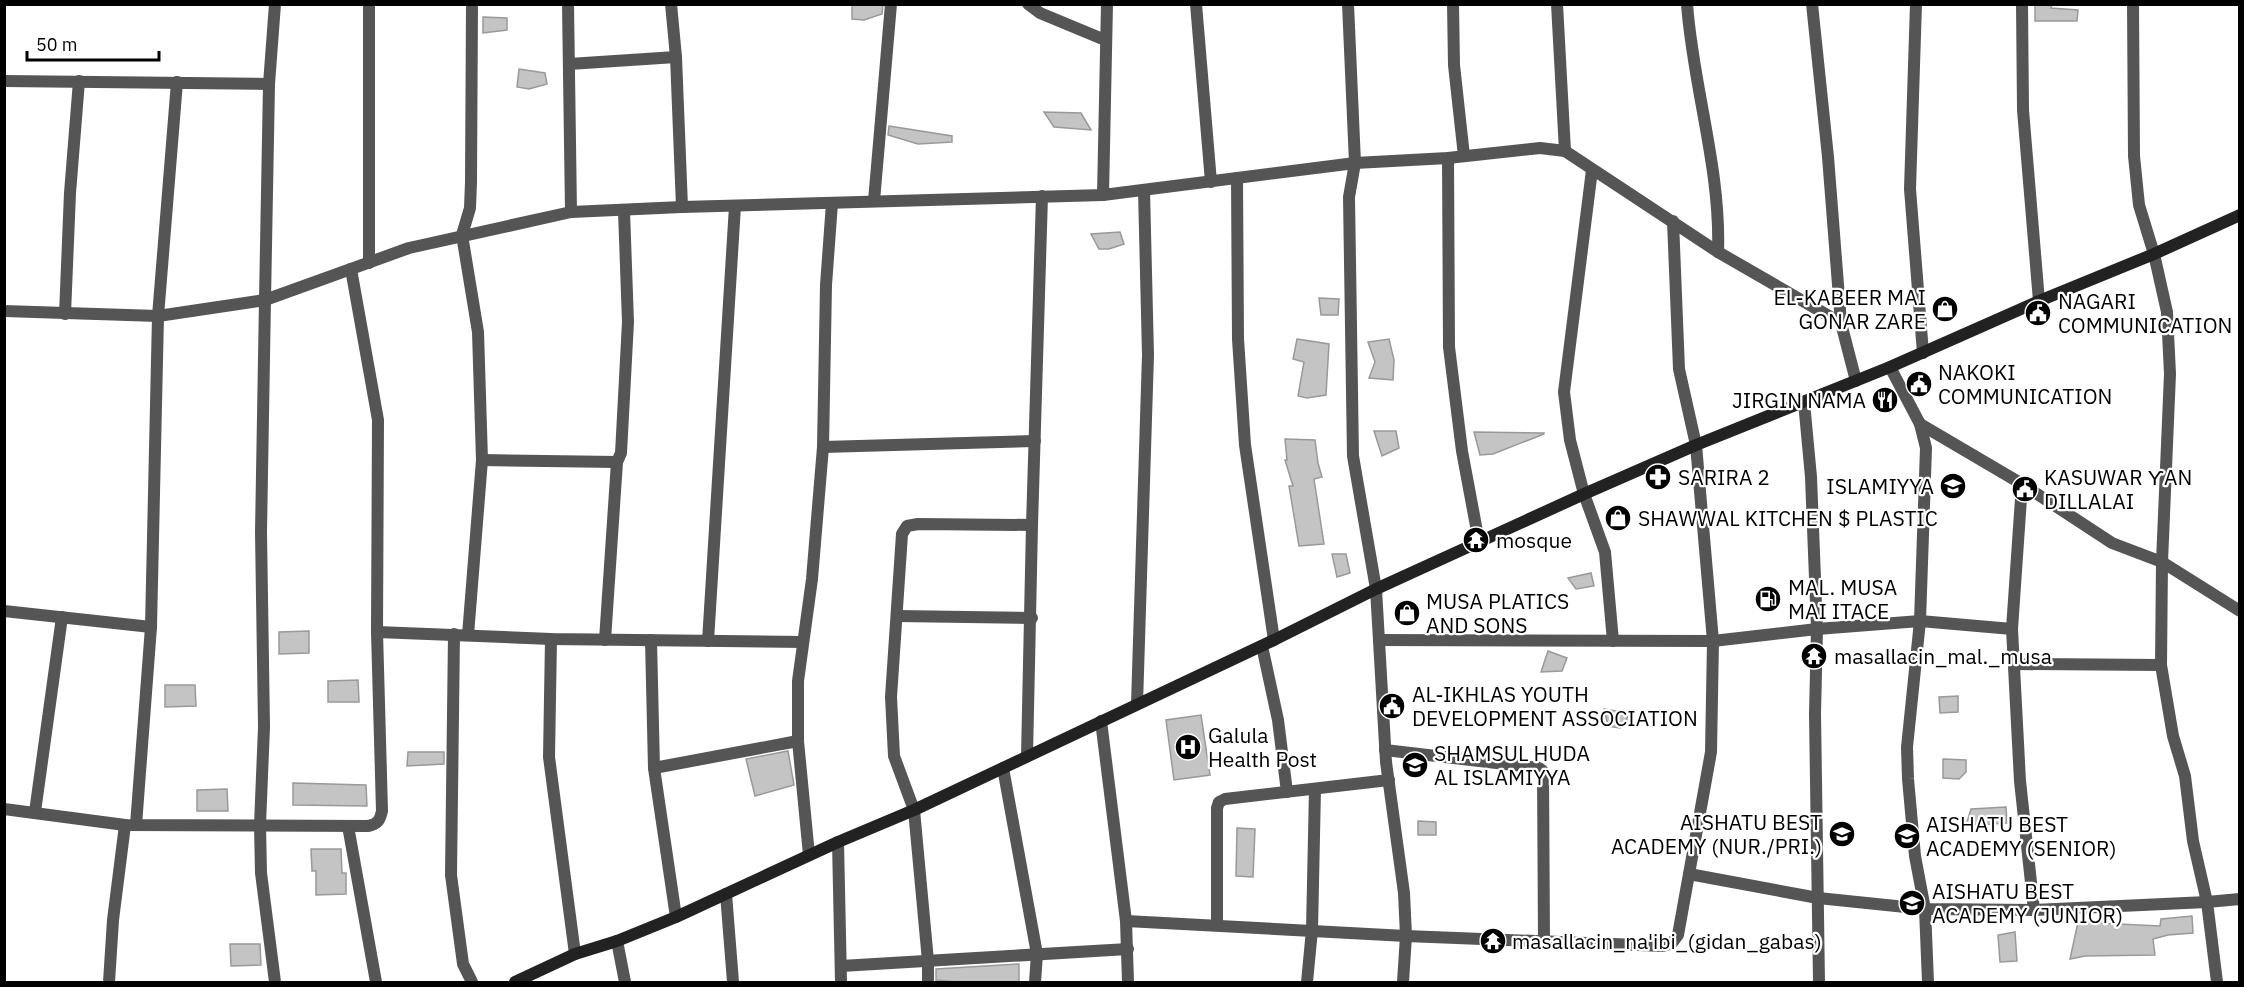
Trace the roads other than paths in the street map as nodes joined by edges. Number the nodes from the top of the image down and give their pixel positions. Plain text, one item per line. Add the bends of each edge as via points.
1 (275, 4) edge
2 (369, 4) edge
3 (472, 4) edge
4 (568, 4) edge
5 (671, 4) edge
6 (891, 4) edge
7 (1028, 4) edge
8 (1107, 4) edge
9 (1196, 4) edge
10 (1348, 4) edge
11 (1453, 4) edge
12 (1557, 4) edge
13 (1687, 4) edge
14 (1812, 4) edge
15 (1916, 4) edge
16 (2022, 4) edge
17 (2133, 4) edge
18 (1105, 40) junction
19 (676, 57) junction
20 (569, 64) junction
21 (4, 81) edge
22 (79, 81) junction
23 (177, 82) junction
24 (269, 84) junction
25 (1565, 151) junction
26 (1464, 156) junction
27 (1448, 158) junction
28 (1355, 162) junction
29 (1592, 170) junction
30 (1237, 178) junction
31 (1211, 182) junction
32 (1144, 190) junction
33 (1103, 195) junction
34 (1042, 196) junction
35 (874, 201) junction
36 (832, 203) junction
37 (735, 206) junction
38 (682, 207) junction
39 (624, 211) junction
40 (571, 212) junction
41 (2240, 214) edge
42 (1673, 221) junction
43 (462, 235) junction
44 (1718, 252) junction
45 (2154, 254) junction
46 (369, 262) junction
47 (351, 269) junction
48 (265, 300) junction
49 (2040, 301) junction
50 (4, 311) edge
51 (65, 314) junction
52 (158, 316) junction
53 (1841, 323) junction
54 (1923, 353) junction
55 (1890, 367) junction
56 (1856, 381) junction
57 (1804, 402) junction
58 (1920, 424) junction
59 (1035, 441) junction
60 (1696, 445) junction
61 (823, 447) junction
62 (482, 460) junction
63 (617, 462) junction
64 (2022, 484) junction
65 (1584, 494) junction
66 (1032, 525) junction
67 (1479, 542) junction
68 (2162, 562) junction
69 (1376, 589) junction
70 (4, 611) edge
71 (2240, 611) edge
72 (897, 616) junction
73 (62, 617) junction
74 (1032, 618) junction
75 (1920, 621) junction
76 (151, 627) junction
77 (1817, 629) junction
78 (2012, 629) junction
79 (377, 632) junction
80 (453, 634) junction
81 (468, 635) junction
82 (550, 639) junction
83 (605, 640) junction
84 (651, 640) junction
85 (1275, 640) junction
86 (1379, 640) junction
87 (708, 641) junction
88 (1613, 641) junction
89 (1713, 641) junction
90 (803, 642) junction
91 (1262, 646) junction
92 (2015, 664) junction
93 (2161, 665) junction
94 (1137, 704) junction
95 (1101, 721) junction
96 (798, 741) junction
97 (1385, 750) junction
98 (1028, 756) junction
99 (654, 768) junction
100 (1003, 768) junction
101 (1389, 780) junction
102 (1315, 789) junction
103 (1287, 792) junction
104 (4, 809) edge
105 (914, 810) junction
106 (35, 812) junction
107 (130, 825) junction
108 (260, 825) junction
109 (348, 826) junction
110 (838, 842) junction
111 (809, 855) junction
112 (1689, 874) junction
113 (726, 894) junction
114 (1818, 898) junction
115 (2240, 899) edge
116 (2207, 902) junction
117 (1924, 909) junction
118 (2034, 910) junction
119 (676, 917) junction
120 (1126, 921) junction
121 (1217, 925) junction
122 (1312, 930) junction
123 (1406, 936) junction
124 (617, 940) junction
125 (1544, 941) junction
126 (1128, 949) junction
127 (574, 954) junction
128 (1037, 954) junction
129 (928, 961) junction
130 (841, 966) junction
131 (534, 979) edge
132 (109, 982) edge
133 (275, 982) edge
134 (376, 982) edge
135 (472, 982) edge
136 (515, 982) edge
137 (625, 982) edge
138 (733, 982) edge
139 (841, 982) edge
140 (928, 982) edge
141 (1035, 982) edge
142 (1128, 982) edge
143 (1307, 982) edge
144 (1403, 982) edge
145 (1819, 982) edge
146 (1928, 982) edge
147 (2217, 982) edge

1 - 24 street
2 - 46 street
3 - 43 street via 470,208
4 - 20 street
5 - 19 street
6 - 35 street
7 - 18 street via 1040,13
8 - 18 street
9 - 31 street
10 - 28 street
11 - 26 street via 1454,65
12 - 25 street
13 - 44 street via 1719,228
14 - 53 street
15 - 54 street via 1910,189
16 - 49 street via 2023,110
17 - 45 street via 2134,156 2139,205
18 - 33 street
19 - 20 street
19 - 38 street
20 - 40 street
21 - 22 street
22 - 23 street
22 - 51 street
23 - 24 street
23 - 52 street
24 - 48 street
25 - 26 street via 1540,148
25 - 29 street
26 - 27 street
27 - 28 street
27 - 67 street via 1449,347
28 - 30 street
28 - 69 street via 1349,197 1353,456
29 - 42 street
29 - 65 street via 1564,392 1570,440
30 - 31 street
30 - 85 street via 1238,339 1245,445
31 - 32 street
32 - 33 street
32 - 94 street via 1149,355
33 - 34 street
34 - 35 street
34 - 59 street
35 - 36 street
36 - 37 street
36 - 61 street
37 - 38 street
37 - 87 street
38 - 39 street
39 - 40 street
39 - 63 street via 628,322 621,453
40 - 43 street
41 - 45 street
42 - 44 street
42 - 60 street via 1679,369
43 - 46 street
43 - 62 street via 478,332
44 - 53 street
45 - 49 street
45 - 68 street via 2167,312 2170,374
46 - 47 street
47 - 48 street
47 - 79 street via 378,420
48 - 52 street
48 - 108 street via 261,532 264,727
49 - 54 street
50 - 51 street
51 - 52 street
52 - 76 street
53 - 56 street
54 - 55 street
55 - 56 street
55 - 58 street
56 - 57 street
57 - 60 street
57 - 77 street
58 - 64 street
58 - 75 street via 1926,468
59 - 61 street
59 - 66 street
60 - 65 street
60 - 89 street
61 - 90 street via 813,579
62 - 63 street
62 - 81 street
63 - 83 street
64 - 68 street via 2112,543
64 - 78 street
65 - 67 street
65 - 88 street via 1605,552
66 - 72 street via 907,526 902,534
66 - 74 street
67 - 69 street
68 - 71 street
68 - 93 street
69 - 85 street
69 - 86 street
70 - 73 street
72 - 74 street
72 - 105 street via 891,697 894,756
73 - 76 street
73 - 106 street
74 - 98 street
75 - 77 street
75 - 78 street
75 - 117 street via 1907,747 1915,856
76 - 107 street
77 - 89 street
77 - 114 street
78 - 92 street
79 - 80 street
79 - 109 street via 381,818 376,824
80 - 81 street
80 - 135 street via 451,875 464,964
81 - 82 street
82 - 83 street
82 - 127 street via 549,757
83 - 84 street
84 - 87 street
84 - 99 street
85 - 91 street
86 - 88 street
86 - 97 street
87 - 90 street
88 - 89 street
89 - 112 street via 1711,752
90 - 96 street via 798,681
91 - 94 street
91 - 103 street via 1278,720
92 - 93 street
92 - 118 street via 2020,781
93 - 116 street
94 - 95 street
95 - 98 street
95 - 120 street
96 - 99 street
96 - 111 street
97 - 101 street
97 - 125 street via 1543,771
98 - 100 street
99 - 119 street
100 - 105 street
100 - 128 street
101 - 102 street
101 - 123 street
102 - 103 street
102 - 122 street
103 - 121 street via 1220,802
104 - 106 street
105 - 110 street
105 - 129 street
106 - 107 street
107 - 108 street
107 - 132 street via 113,920
108 - 109 street
108 - 133 street via 261,873
109 - 134 street
110 - 111 street
110 - 130 street
111 - 113 street
112 - 114 street
112 - 125 street via 1678,935 1672,944
113 - 119 street
113 - 138 street
114 - 117 street
114 - 145 street
115 - 116 street
116 - 118 street
116 - 147 street
117 - 118 street
117 - 146 street
119 - 124 street
120 - 121 street
120 - 126 street
121 - 122 street
122 - 123 street
122 - 143 street
123 - 125 street
123 - 144 street
124 - 127 street
124 - 137 street
126 - 128 street
126 - 142 street
127 - 131 street
128 - 129 street
128 - 141 street
129 - 130 street
129 - 140 street
130 - 139 street
131 - 136 street

